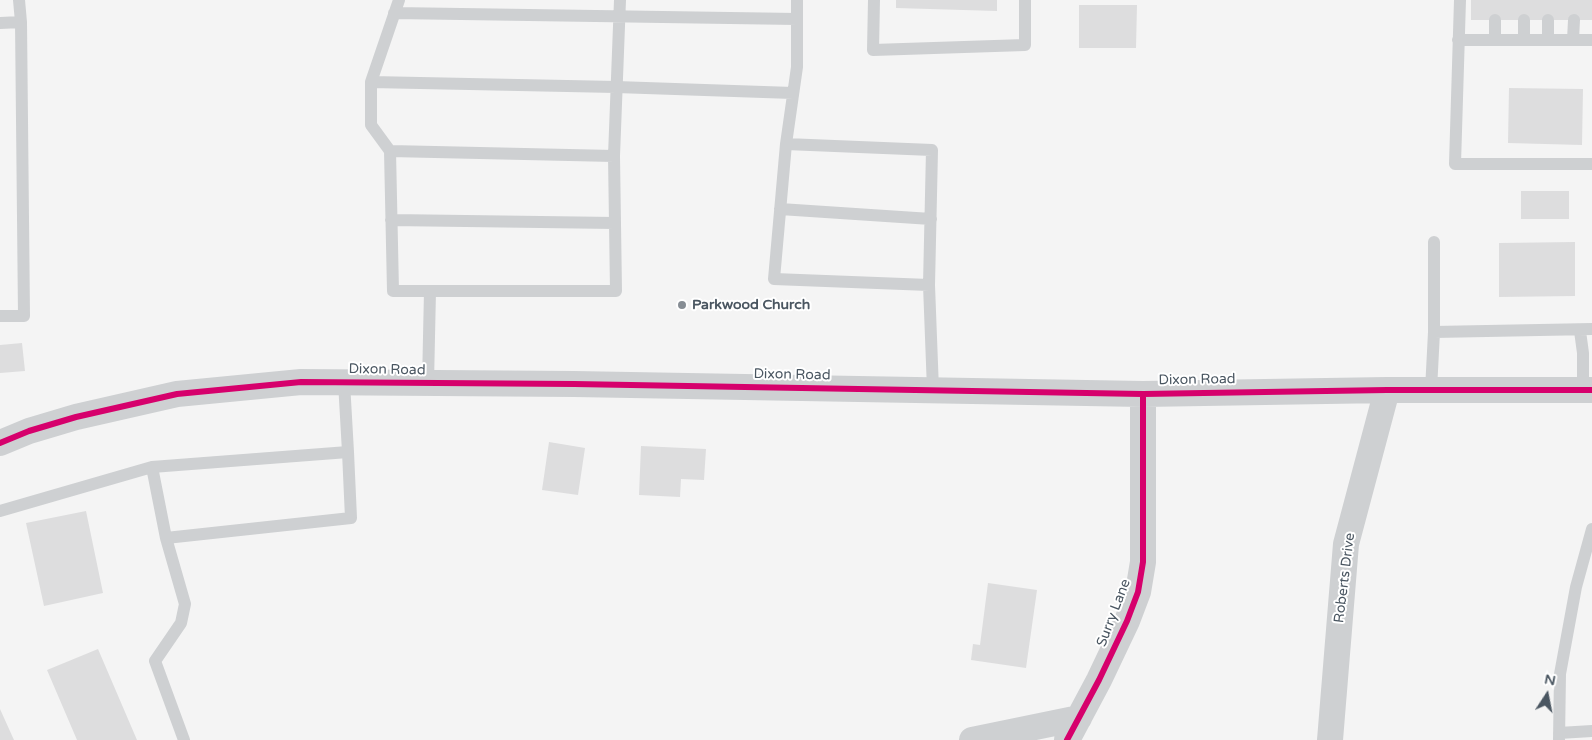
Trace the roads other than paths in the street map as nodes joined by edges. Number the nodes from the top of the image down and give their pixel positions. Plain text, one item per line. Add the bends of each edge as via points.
1 (19, 0) edge
2 (399, 0) edge
3 (620, 0) edge
4 (797, 0) edge
5 (874, 0) edge
6 (1025, 0) edge
7 (1460, 0) edge
8 (394, 13) junction
9 (619, 16) junction
10 (797, 19) junction
11 (1495, 20) dead end
12 (1524, 20) dead end
13 (1548, 20) dead end
14 (1574, 20) dead end
15 (20, 22) junction
16 (0, 23) edge
17 (1458, 40) junction
18 (1495, 40) junction
19 (1524, 40) junction
20 (1548, 40) junction
21 (1573, 40) junction
22 (1592, 40) edge
23 (371, 82) junction
24 (616, 87) junction
25 (793, 93) junction
26 (786, 144) junction
27 (390, 151) junction
28 (614, 156) junction
29 (1592, 164) edge
30 (780, 209) junction
31 (930, 219) junction
32 (391, 220) junction
33 (615, 223) junction
34 (1434, 242) dead end
35 (929, 285) junction
36 (430, 291) junction
37 (0, 316) edge
38 (1586, 330) edge
39 (1434, 332) junction
40 (344, 382) junction
41 (428, 383) junction
42 (933, 390) junction
43 (1387, 390) junction
44 (1431, 390) junction
45 (1588, 390) edge
46 (1143, 394) junction
47 (0, 443) edge
48 (348, 452) junction
49 (152, 467) junction
50 (0, 511) edge
51 (1592, 529) edge
52 (166, 538) junction
53 (1079, 718) junction
54 (1592, 731) edge
55 (1559, 736) edge
56 (184, 740) edge
57 (972, 740) edge
58 (1067, 740) edge
59 (1330, 740) edge

1 - 15 lane
2 - 8 lane
3 - 9 lane
4 - 10 lane
5 - 6 lane via 873,50 1025,45
7 - 17 lane
8 - 9 lane
8 - 23 lane
9 - 10 lane
9 - 24 lane
10 - 25 lane via 797,67
11 - 18 lane
12 - 19 lane
13 - 20 lane
14 - 21 lane
15 - 16 lane
15 - 37 lane via 24,316
17 - 18 lane
17 - 29 lane via 1455,164
18 - 19 lane
19 - 20 lane
20 - 21 lane
21 - 22 lane
23 - 24 lane
23 - 27 lane via 371,125
24 - 25 lane
24 - 28 lane
25 - 26 lane
26 - 30 lane
26 - 31 lane via 932,150
27 - 28 lane
27 - 32 lane
28 - 33 lane
30 - 31 lane
30 - 35 lane via 774,279
31 - 35 lane
32 - 33 lane
32 - 36 lane via 393,291
33 - 36 lane via 616,291
34 - 39 lane
35 - 42 lane
36 - 41 lane
38 - 39 lane
38 - 45 lane via 1584,353
39 - 44 lane
40 - 41 street, Dixon Road
40 - 47 street, Dixon Road via 301,382 177,394 76,416
40 - 48 lane
41 - 42 street, Dixon Road
42 - 46 street, Dixon Road
43 - 44 street, Dixon Road
43 - 46 street, Dixon Road
43 - 59 street, Roberts Drive via 1346,544
44 - 45 street, Dixon Road
46 - 53 street, Surry Lane via 1143,562 1138,592 1100,680
48 - 49 lane
48 - 52 lane via 351,518
49 - 50 lane
49 - 52 lane
51 - 55 lane via 1576,587 1560,674
52 - 56 lane via 184,604 181,624 155,661
53 - 57 street
53 - 58 street, Surry Lane
54 - 55 lane

